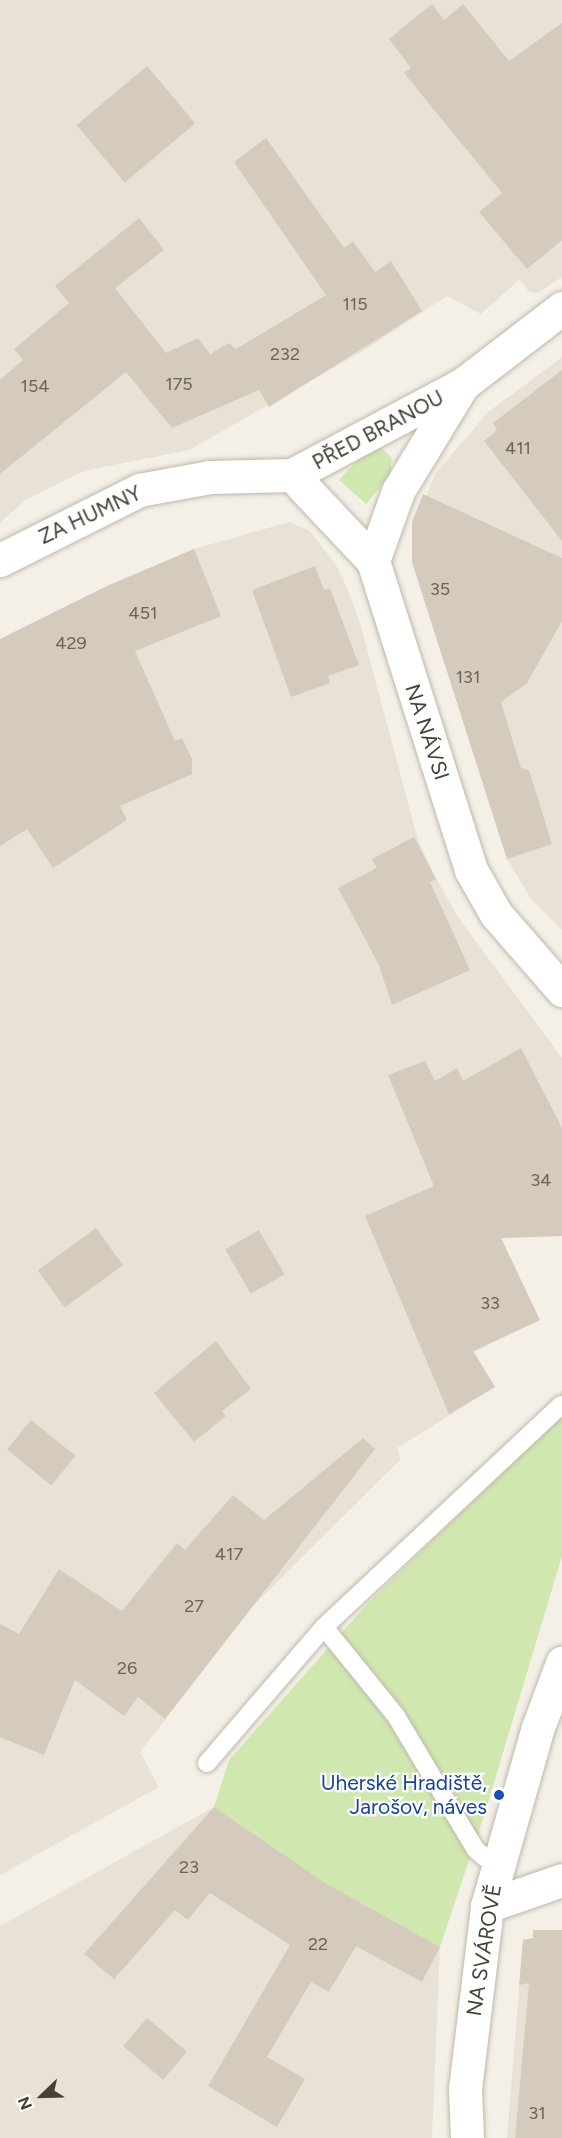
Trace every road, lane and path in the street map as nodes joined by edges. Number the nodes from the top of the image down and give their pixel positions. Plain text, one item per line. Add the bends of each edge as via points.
1 (562, 308) edge
2 (463, 384) junction
3 (292, 475) junction
4 (0, 560) edge
5 (373, 561) junction
6 (562, 990) edge
7 (561, 1405) edge
8 (324, 1627) junction
9 (562, 1664) edge
10 (207, 1763) dead end
11 (497, 1867) junction
12 (562, 1880) edge
13 (486, 1906) junction
14 (467, 2138) edge

1 - 2 street, PŘED BRANOU
2 - 3 street, PŘED BRANOU
2 - 5 street, PŘED BRANOU via 398,492
3 - 4 street, ZA HUMNY via 210,477 139,490
3 - 5 street, NA NÁVSI
5 - 6 street, NA NÁVSI via 471,870 496,914
7 - 8 lane
8 - 10 lane
8 - 11 lane via 396,1716 476,1850
9 - 11 street, NA SVÁROVĚ via 537,1730
11 - 13 street, NA SVÁROVĚ
12 - 13 street
13 - 14 street, NA SVÁROVĚ via 465,2088

